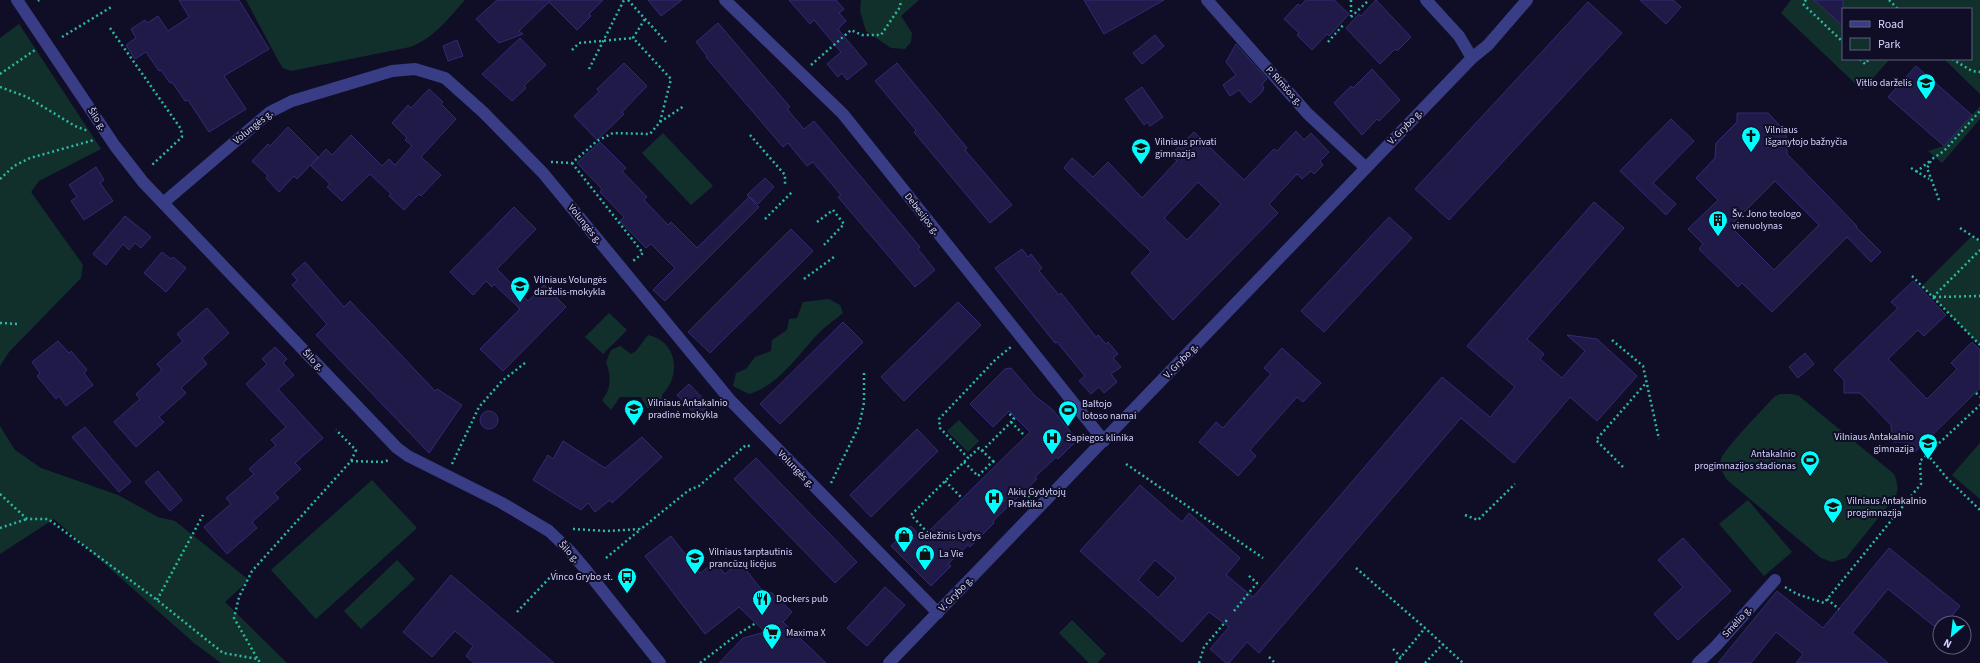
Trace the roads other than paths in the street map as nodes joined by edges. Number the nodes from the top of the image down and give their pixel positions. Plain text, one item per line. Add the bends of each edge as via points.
1 (17, 0) edge
2 (725, 0) edge
3 (1206, 0) edge
4 (1426, 0) edge
5 (1527, 0) edge
6 (1472, 58) junction
7 (1366, 168) junction
8 (163, 203) junction
9 (1104, 441) junction
10 (1775, 580) road end
11 (938, 613) junction
12 (660, 663) edge
13 (889, 663) edge
14 (1698, 663) edge

1 - 8 street, Šilo g. via 108,136 143,182
2 - 9 street, Debesijos g. via 843,114
3 - 7 street, P. Rimšos g. via 1308,114
4 - 6 street via 1459,36
5 - 6 street, V. Grybo g. via 1488,45
6 - 7 street, V. Grybo g.
7 - 9 street, V. Grybo g.
8 - 11 street, Volungės g. via 270,112 292,101 392,72 415,69 444,78 483,112 543,173 731,401
8 - 12 street, Šilo g. via 397,448 508,506 549,531 582,565
9 - 11 street, V. Grybo g.
10 - 14 street, Smėlio g.
11 - 13 street, V. Grybo g.

